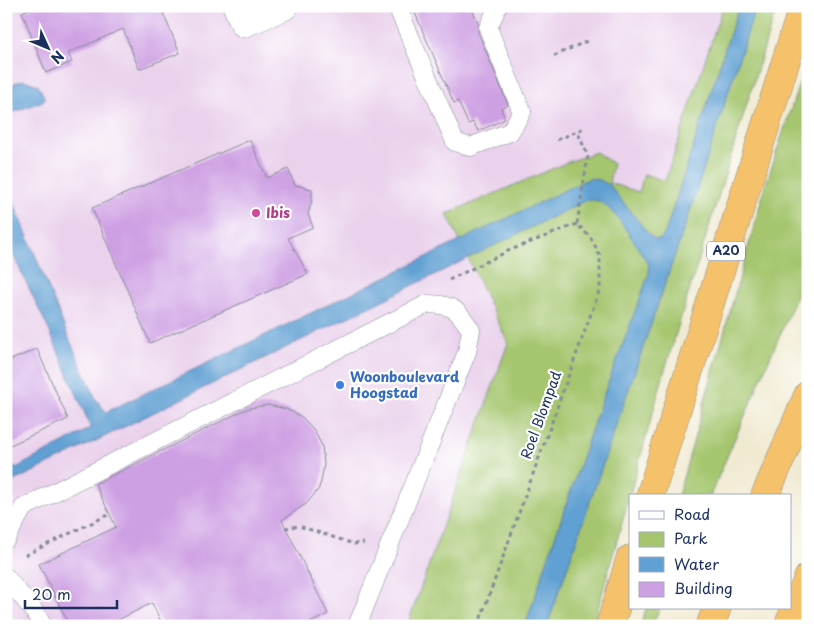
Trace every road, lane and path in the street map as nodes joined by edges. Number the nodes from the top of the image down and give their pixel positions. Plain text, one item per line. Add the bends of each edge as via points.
1 (237, 6) edge
2 (284, 6) edge
3 (397, 6) edge
4 (498, 6) edge
5 (803, 6) edge
6 (587, 41) dead end
7 (554, 56) dead end
8 (586, 127) dead end
9 (577, 131) junction
10 (557, 140) dead end
11 (808, 395) edge
12 (651, 494) edge
13 (766, 494) edge
14 (110, 514) dead end
15 (285, 528) dead end
16 (392, 538) junction
17 (6, 540) edge
18 (24, 556) dead end
19 (629, 562) edge
20 (6, 577) edge
21 (808, 578) edge
22 (716, 610) edge
23 (43, 626) edge
24 (357, 626) edge
25 (478, 626) edge
26 (610, 626) edge
27 (710, 626) edge
28 (788, 626) edge

1 - 2 street via 244,23
3 - 4 lane via 455,142 470,147 510,132 522,112 488,28
5 - 12 highway, A20
6 - 7 path
8 - 9 path
9 - 10 path
9 - 25 path, Roel Blompad via 588,156 577,224 591,238 600,256 600,289
11 - 13 highway
14 - 18 path
15 - 16 path via 299,526 354,544
16 - 17 lane via 467,352 471,330 457,310 444,304 427,304 23,508
16 - 24 lane
19 - 26 highway
20 - 23 lane
21 - 28 highway
22 - 27 highway

